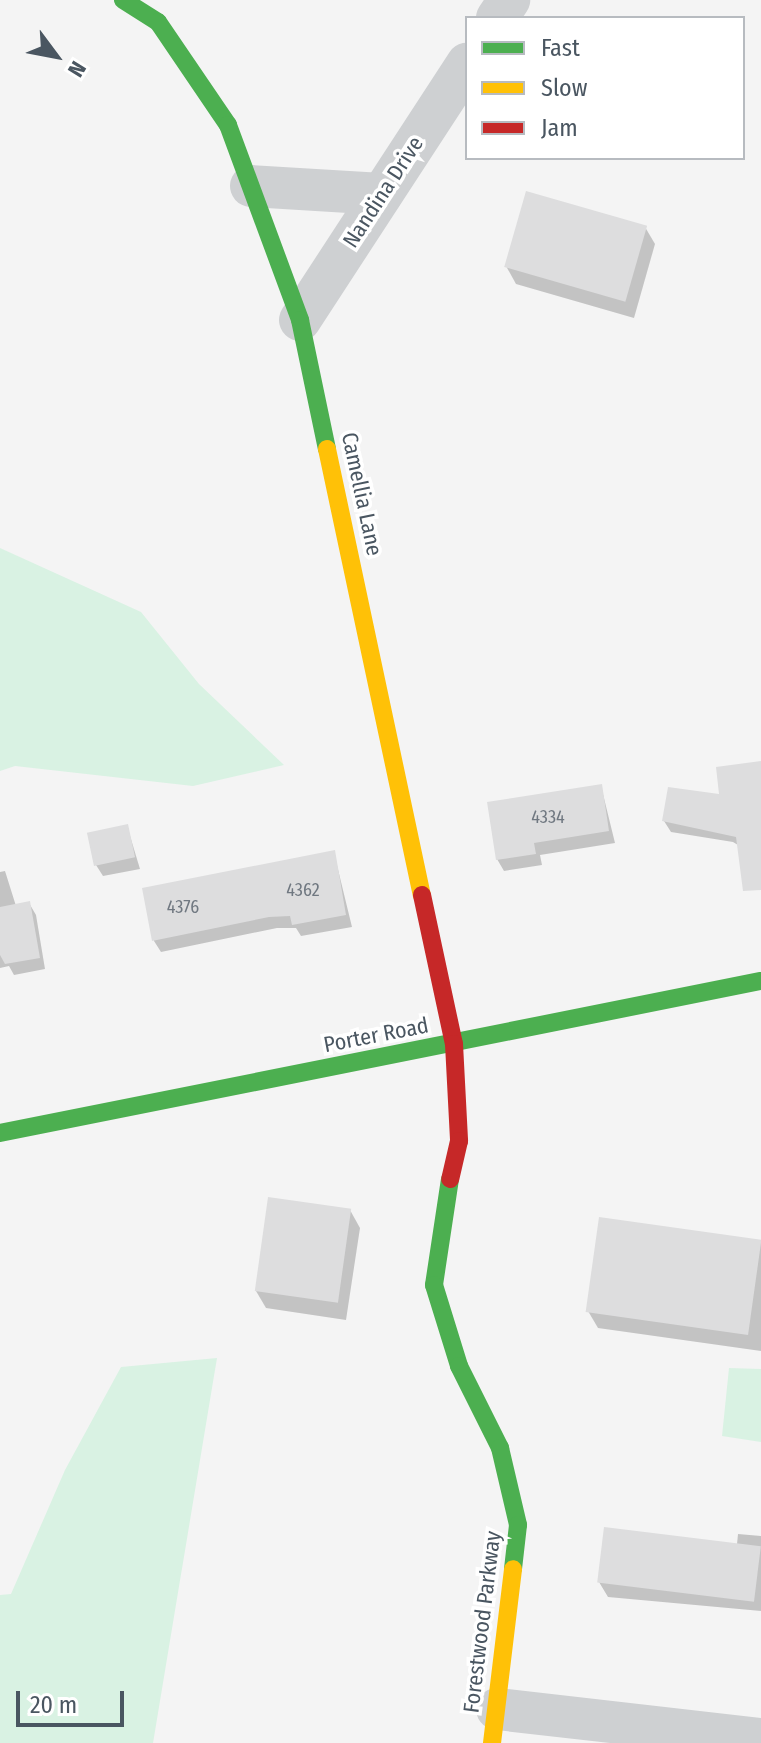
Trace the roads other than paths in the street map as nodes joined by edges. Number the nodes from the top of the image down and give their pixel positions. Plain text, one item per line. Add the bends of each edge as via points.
1 (123, 0) edge
2 (465, 67) edge
3 (251, 186) junction
4 (382, 194) junction
5 (300, 320) junction
6 (761, 981) edge
7 (454, 1044) junction
8 (0, 1133) edge
9 (494, 1726) edge
10 (761, 1739) edge

1 - 3 street, Camellia Lane via 158,22 228,125
2 - 4 street, Nandina Drive
3 - 4 street
3 - 5 street, Camellia Lane
4 - 5 street, Nandina Drive
5 - 7 street, Camellia Lane
6 - 7 street, Porter Road
7 - 8 street, Porter Road
7 - 9 street, Forestwood Parkway via 459,1141 441,1214 434,1285 459,1366 500,1448 518,1525
9 - 10 street

